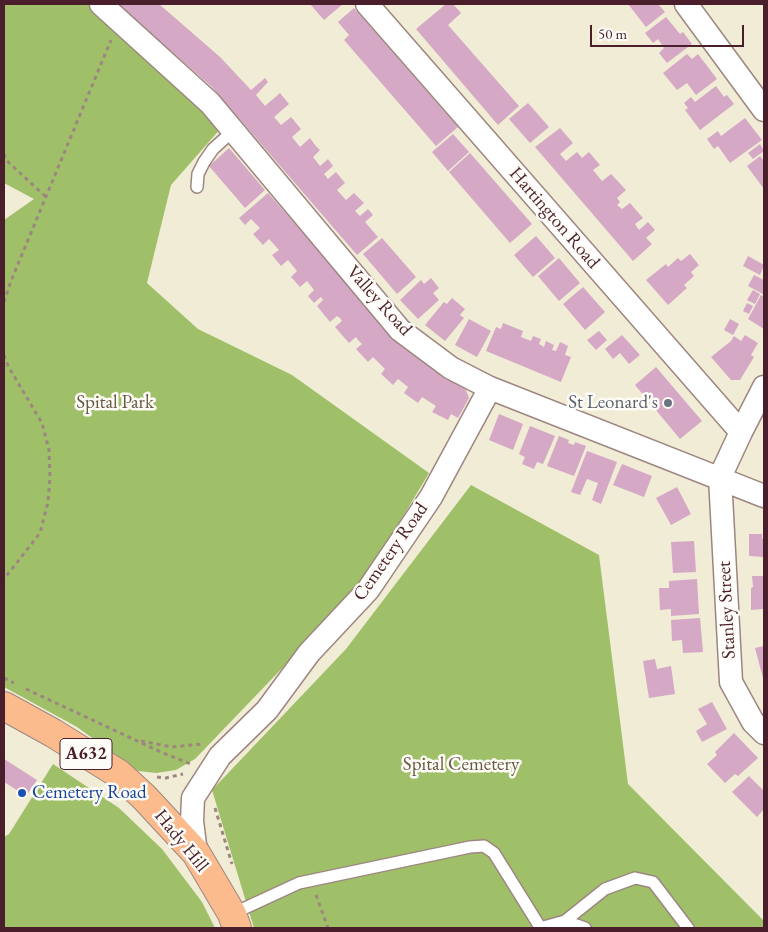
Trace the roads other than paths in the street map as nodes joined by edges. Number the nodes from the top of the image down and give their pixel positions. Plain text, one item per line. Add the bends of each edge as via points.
1 (101, 4) edge
2 (366, 4) edge
3 (686, 4) edge
4 (764, 110) edge
5 (234, 130) junction
6 (197, 188) dead end
7 (764, 386) edge
8 (490, 388) junction
9 (741, 432) junction
10 (720, 477) junction
11 (764, 496) edge
12 (9, 695) edge
13 (764, 733) edge
14 (196, 853) junction
15 (234, 921) edge
16 (565, 921) junction
17 (540, 928) edge
18 (585, 928) edge
19 (688, 928) edge

1 - 5 street, Valley Road via 210,103
2 - 9 street, Hartington Road
3 - 4 street
5 - 6 lane via 204,162 198,174
5 - 8 street, Valley Road via 400,330 450,368
7 - 9 street
8 - 10 street, Valley Road
8 - 14 street, Cemetery Road via 431,497 368,590 309,653 267,710 200,774 193,798
9 - 10 street
10 - 11 street, Valley Road
10 - 13 street, Stanley Street via 731,682 753,722
12 - 14 main road, Hady Hill / A632 via 53,733 120,774
14 - 15 main road, Hady Hill / A632
15 - 17 lane via 298,883 484,846 494,853
16 - 17 lane
16 - 18 lane
16 - 19 lane via 605,889 635,878 653,882

